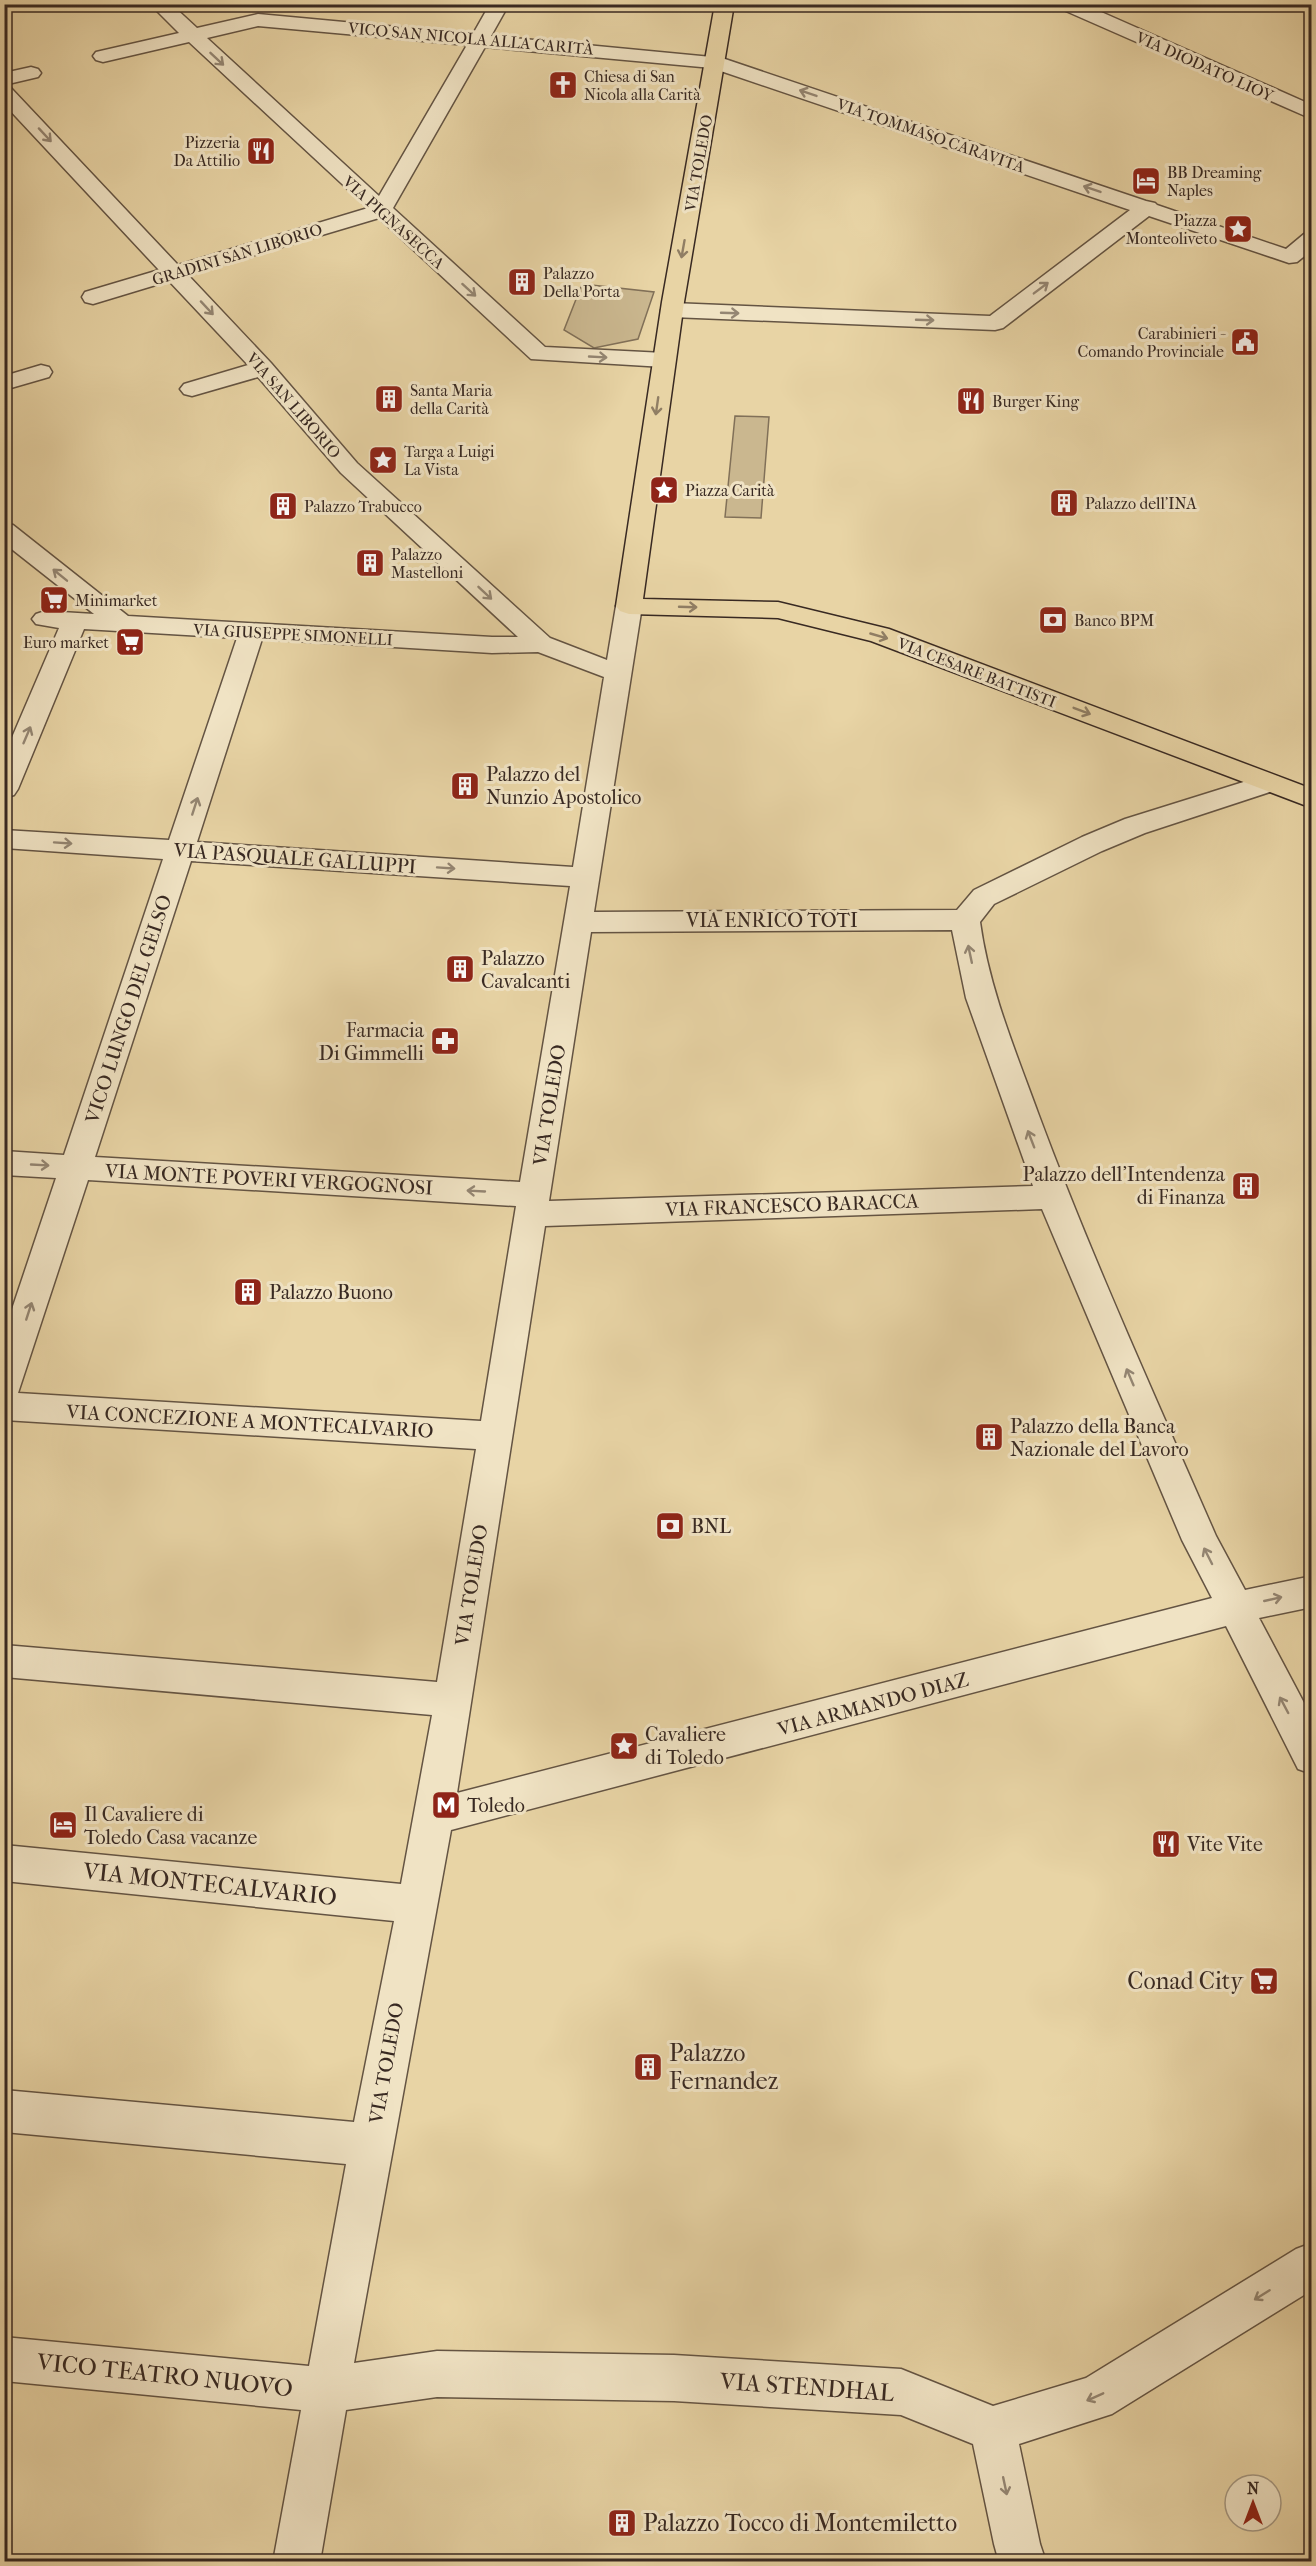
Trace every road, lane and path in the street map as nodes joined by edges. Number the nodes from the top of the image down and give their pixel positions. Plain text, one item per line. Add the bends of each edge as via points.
1 (500, 4) edge
2 (725, 4) edge
3 (1066, 4) edge
4 (165, 10) edge
5 (193, 12) dead end
6 (192, 35) junction
7 (481, 39) junction
8 (103, 56) dead end
9 (715, 62) junction
10 (31, 73) dead end
11 (4, 79) edge
12 (4, 92) edge
13 (1311, 113) edge
14 (1148, 207) junction
15 (381, 211) junction
16 (1311, 239) edge
17 (175, 273) junction
18 (93, 297) dead end
19 (672, 310) junction
20 (664, 360) junction
21 (262, 368) junction
22 (40, 372) dead end
23 (4, 383) edge
24 (192, 389) dead end
25 (4, 530) edge
26 (629, 606) junction
27 (45, 619) dead end
28 (75, 621) junction
29 (122, 624) junction
30 (252, 632) junction
31 (541, 644) junction
32 (618, 673) junction
33 (1269, 783) junction
34 (4, 789) edge
35 (1311, 799) edge
36 (4, 839) edge
37 (180, 850) junction
38 (585, 877) junction
39 (965, 920) junction
40 (578, 922) junction
41 (4, 1163) edge
42 (76, 1167) junction
43 (1053, 1197) junction
44 (532, 1204) junction
45 (4, 1386) edge
46 (4, 1406) edge
47 (496, 1436) junction
48 (1311, 1591) edge
49 (1235, 1608) junction
50 (4, 1661) edge
51 (452, 1700) junction
52 (1311, 1757) edge
53 (434, 1817) junction
54 (4, 1863) edge
55 (416, 1904) junction
56 (4, 2111) edge
57 (371, 2145) junction
58 (1311, 2265) edge
59 (4, 2359) edge
60 (327, 2390) junction
61 (993, 2429) junction
62 (297, 2562) edge
63 (1023, 2562) edge

1 - 7 street
2 - 9 main road, VIA TOLEDO
3 - 13 street, VIA DIODATO LIOY
4 - 5 street
4 - 6 street, VIA PIGNASECCA
6 - 7 street, VICO SAN NICOLA ALLA CARITÀ via 258,20
6 - 8 street, VICO SAN NICOLA ALLA CARITÀ
6 -> 15 street, VIA PIGNASECCA
7 - 9 street, VICO SAN NICOLA ALLA CARITÀ
7 - 15 street
14 -> 9 street, VIA TOMMASO CARAVITA
9 -> 19 main road, VIA TOLEDO
10 - 11 street
12 -> 17 street, VIA SAN LIBORIO
14 - 16 street via 1289,256
19 -> 14 street via 995,323
15 - 17 street, GRADINI SAN LIBORIO
15 -> 20 street, VIA PIGNASECCA via 540,354
17 - 18 street, GRADINI SAN LIBORIO
17 -> 21 street, VIA SAN LIBORIO
19 - 20 main road
20 -> 26 main road
21 - 24 street
21 -> 31 street, VIA SAN LIBORIO via 349,468
22 - 23 street
29 -> 25 street
26 - 32 street, VIA TOLEDO
26 -> 33 main road, VIA CESARE BATTISTI via 778,610 880,635
27 - 28 street, VIA GIUSEPPE SIMONELLI
28 - 29 street, VIA GIUSEPPE SIMONELLI
34 -> 28 street
29 - 30 street, VIA GIUSEPPE SIMONELLI
30 - 31 street, VIA GIUSEPPE SIMONELLI via 492,645
37 -> 30 street, VICO LUNGO DEL GELSO
31 - 32 street, VIA SAN LIBORIO
32 - 38 street, VIA TOLEDO
33 - 35 main road, VIA CESARE BATTISTI
33 - 39 street via 1135,826 1092,844 984,897
36 -> 37 street, VIA PASQUALE GALLUPPI
37 -> 38 street, VIA PASQUALE GALLUPPI
37 - 42 street, VICO LUNGO DEL GELSO
38 - 40 street, VIA TOLEDO
39 - 40 street, VIA ENRICO TOTI
43 -> 39 street via 981,998
40 - 44 street, VIA TOLEDO
41 -> 42 street, VIA MONTE POVERI VERGOGNOSI
44 -> 42 street, VIA MONTE POVERI VERGOGNOSI
45 -> 42 street, VICO LUNGO DEL GELSO
43 - 44 street, VIA FRANCESCO BARACCA
49 -> 43 street via 1200,1540
44 - 47 street, VIA TOLEDO
46 - 47 street, VIA CONCEZIONE A MONTECALVARIO
47 - 51 street, VIA TOLEDO
49 -> 48 street, VIA ARMANDO DIAZ
52 -> 49 street
49 - 53 street, VIA ARMANDO DIAZ
50 - 51 street
51 - 53 street, VIA TOLEDO
53 - 55 street, VIA TOLEDO
54 - 55 street, VIA MONTECALVARIO
55 - 57 street, VIA TOLEDO
56 - 57 street
57 - 60 street, VIA TOLEDO
58 -> 61 street via 1096,2398
59 - 60 street, VICO TEATRO NUOVO
60 - 61 street, VIA STENDHAL via 437,2374 674,2378 901,2392
60 - 62 street, VIA TOLEDO
61 -> 63 street

